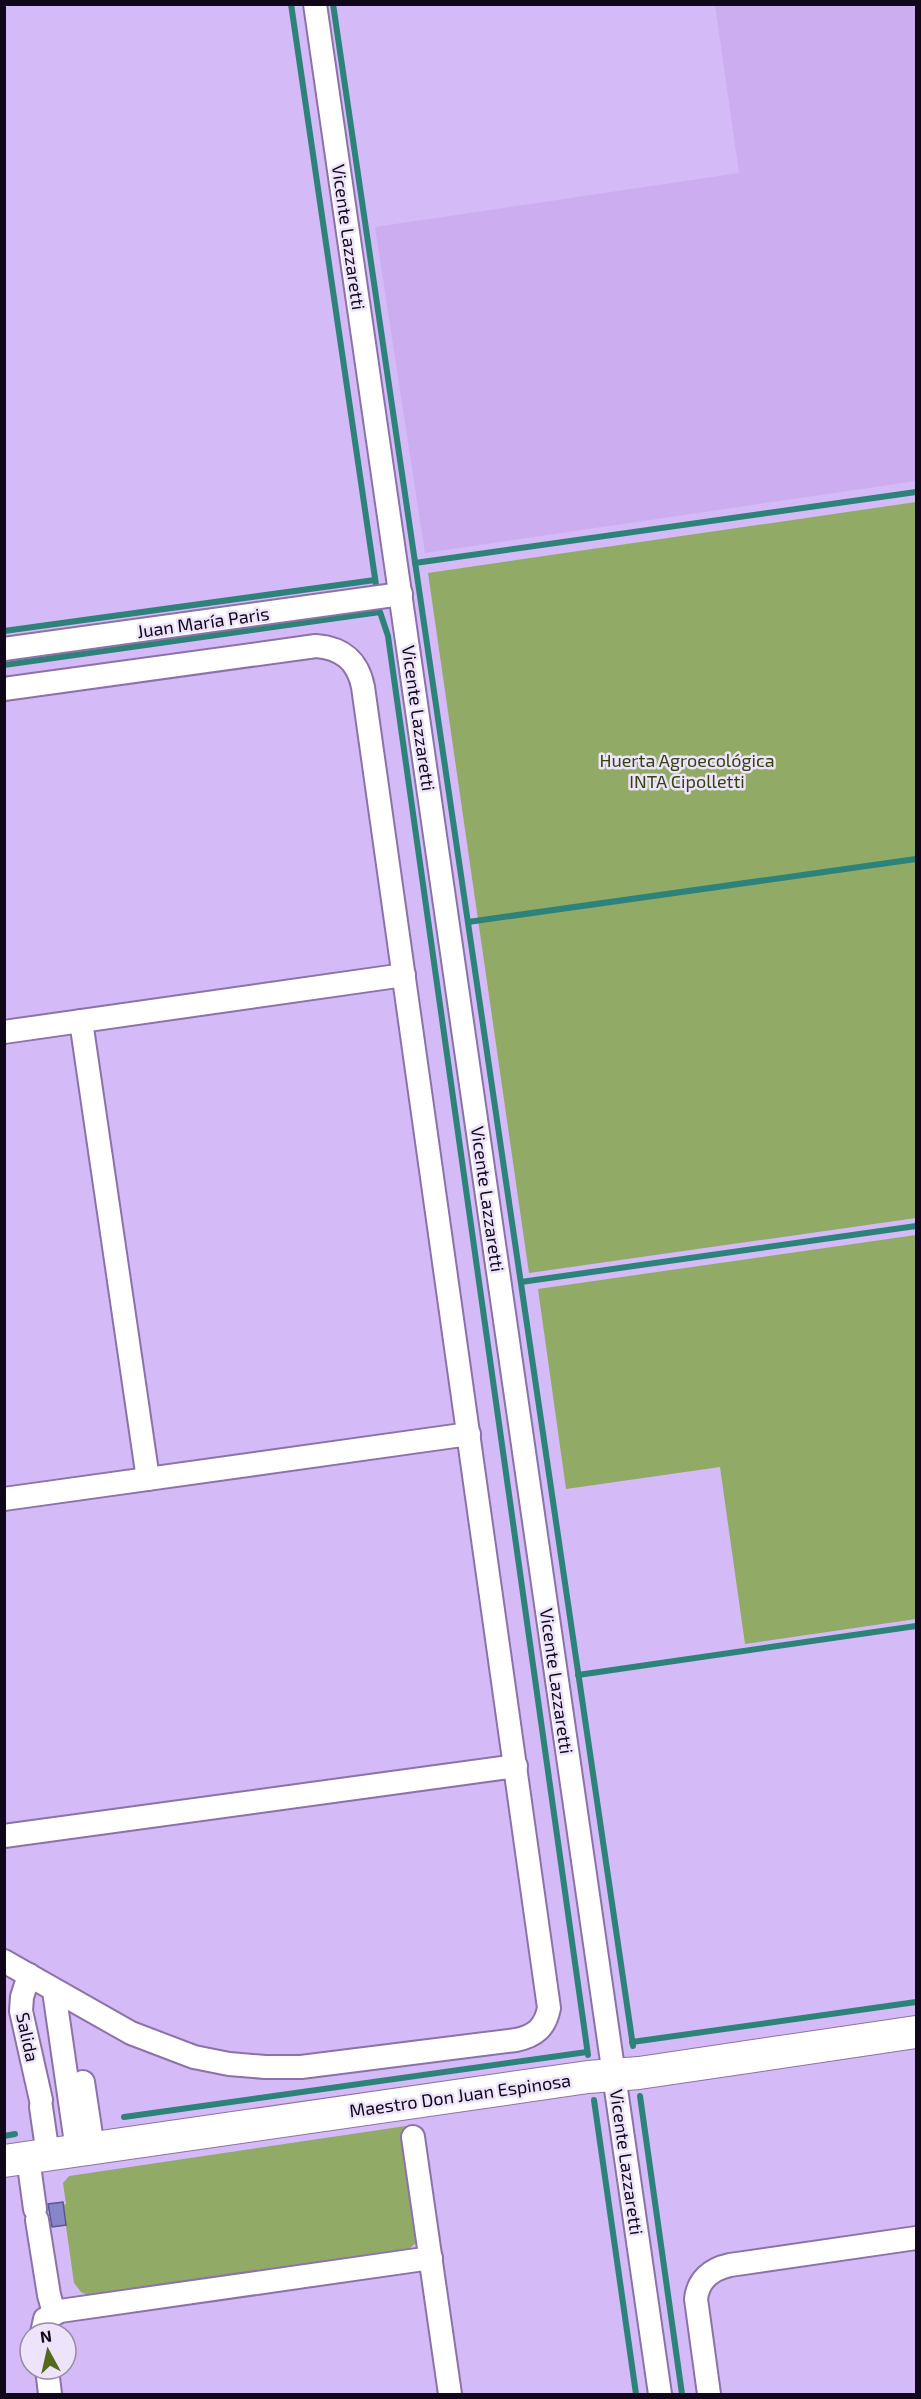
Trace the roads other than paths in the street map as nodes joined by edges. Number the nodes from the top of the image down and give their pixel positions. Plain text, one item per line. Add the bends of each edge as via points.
1 (315, 4) edge
2 (401, 594) junction
3 (4, 649) edge
4 (4, 689) edge
5 (404, 975) junction
6 (81, 1021) junction
7 (4, 1032) edge
8 (469, 1434) junction
9 (147, 1479) junction
10 (4, 1499) edge
11 (516, 1766) junction
12 (10, 1837) edge
13 (4, 1961) edge
14 (28, 1975) junction
15 (63, 1996) junction
16 (916, 2032) edge
17 (614, 2074) junction
18 (414, 2137) dead end
19 (50, 2154) edge
20 (916, 2238) edge
21 (431, 2258) junction
22 (54, 2313) junction
23 (45, 2321) edge
24 (450, 2394) edge
25 (660, 2394) edge
26 (709, 2394) edge

1 - 2 street, Vicente Lazzaretti
2 - 3 street, Juan María Paris
2 - 17 street, Vicente Lazzaretti
4 - 5 street via 305,647 326,647 346,654 358,669 363,687
5 - 6 street
5 - 8 street
6 - 7 street
6 - 9 street
8 - 9 street
8 - 11 street
9 - 10 street
11 - 12 street
11 - 15 street via 548,2000 545,2023 536,2033 516,2040 319,2065 247,2067 162,2046
13 - 14 street
14 - 15 street
14 - 19 street, Salida via 21,2011
15 - 19 street
16 - 17 main road, Maestro Don Juan Espinosa
17 - 19 main road, Maestro Don Juan Espinosa
17 - 25 street, Vicente Lazzaretti
18 - 21 street
19 - 22 street via 36,2214
20 - 26 street via 730,2265 710,2273 699,2285 696,2300
21 - 22 street
21 - 24 street
22 - 23 street

